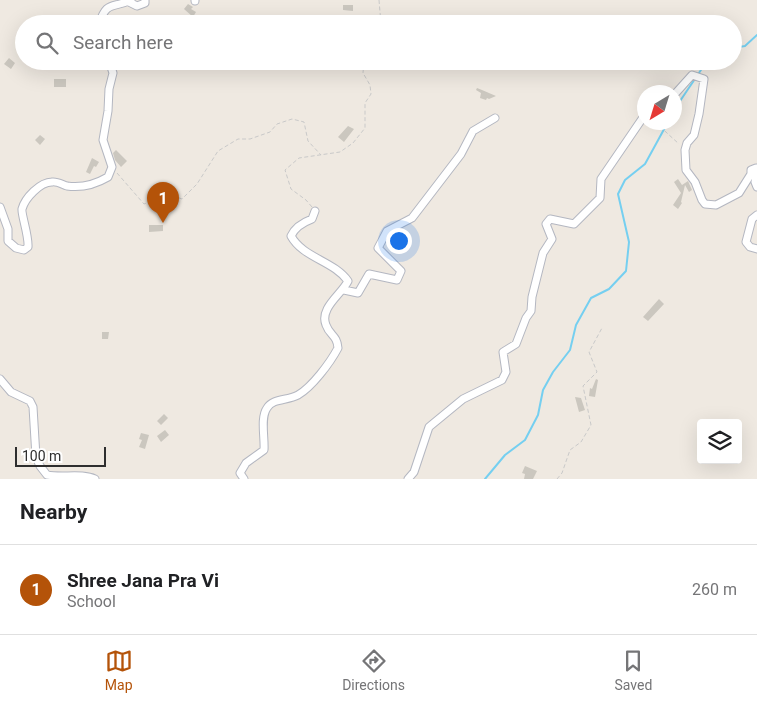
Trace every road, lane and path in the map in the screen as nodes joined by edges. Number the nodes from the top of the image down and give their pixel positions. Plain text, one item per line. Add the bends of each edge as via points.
1 (145, 0) edge
2 (379, 0) edge
3 (130, 1) edge
4 (101, 15) edge
5 (380, 15) edge
6 (112, 70) edge
7 (363, 70) edge
8 (682, 86) edge
9 (495, 118) dead end
10 (637, 126) edge
11 (664, 130) edge
12 (682, 146) dead end
13 (321, 154) junction
14 (112, 167) junction
15 (757, 171) edge
16 (757, 187) edge
17 (0, 208) edge
18 (315, 211) joint
19 (757, 215) edge
20 (757, 249) edge
21 (344, 290) junction
22 (602, 328) dead end
23 (0, 379) edge
24 (96, 479) edge
25 (244, 479) edge
26 (408, 479) edge
27 (557, 479) edge

1 - 3 street via 138,6
2 - 5 path
3 - 4 street via 108,6
6 - 14 street via 103,140
7 - 13 path via 371,94 365,103 365,128 354,143 340,152
8 - 15 street via 692,75 704,79 700,114 694,135 685,150 686,170 696,182 705,204 716,205 739,193 751,170 756,168
9 - 21 street via 473,130 461,154 412,218 387,231 378,248 401,271 397,280 369,274 358,294
10 - 26 street via 601,179 600,198 574,224 550,219 546,224 552,239 543,253 531,311 516,344 503,352 506,372 502,380 463,399 429,427 414,472
11 - 12 path
13 - 14 path via 308,141 304,122 292,119 277,124 270,132 250,139 238,139 218,151 197,184 182,199 171,195 144,204
13 - 18 path via 299,158 285,170 291,189
14 - 17 street via 108,178 98,184 69,186 52,182 28,197 21,211 28,239 28,247 24,250 8,241 8,229
15 - 16 street
18 - 21 street via 312,219 293,231 291,236 301,248 343,274 348,282
19 - 20 street via 752,219 746,242
21 - 25 street via 333,299 324,319 337,340 338,348 300,394 288,400 276,400 267,407 264,450 246,463 240,473
22 - 27 path via 589,352 597,372 583,386 592,424 581,442 570,450
23 - 24 street via 11,392 30,401 33,407 36,457 47,475

